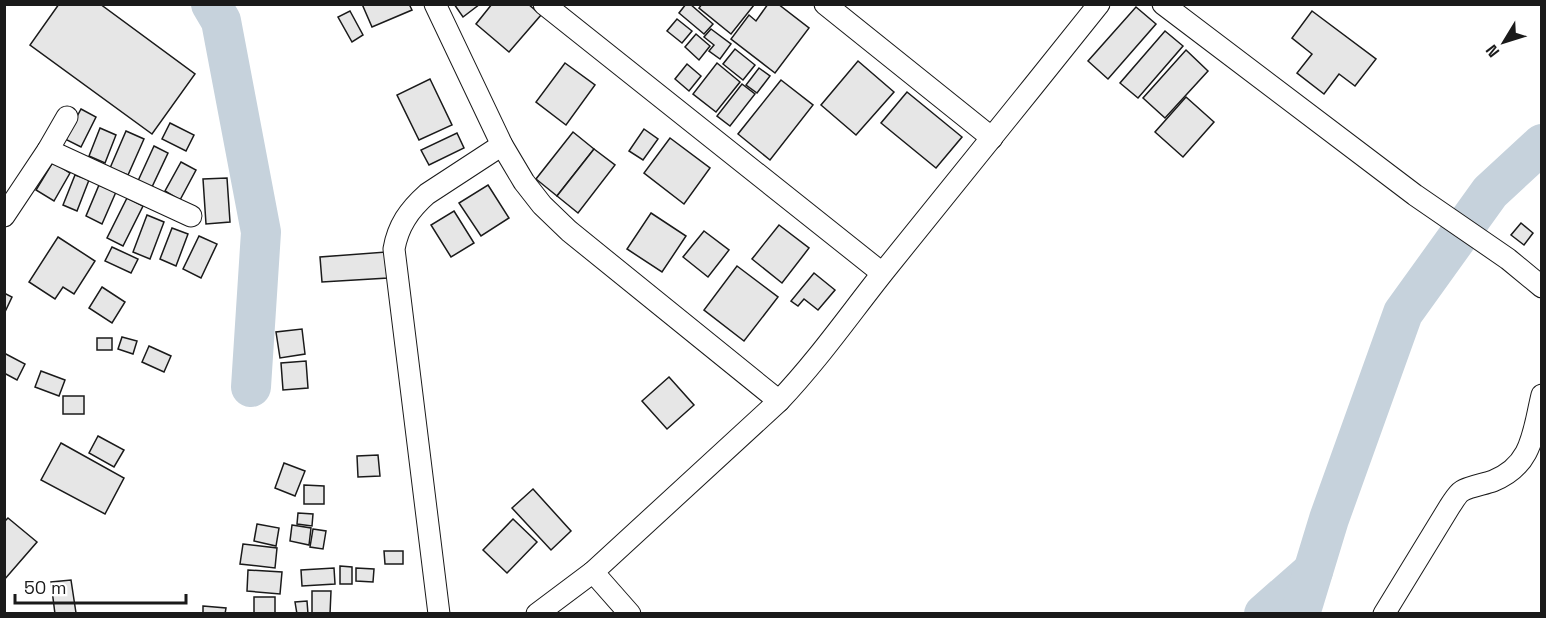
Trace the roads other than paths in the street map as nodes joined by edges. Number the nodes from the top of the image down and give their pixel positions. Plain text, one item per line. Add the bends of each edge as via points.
1 (435, 4) edge
2 (544, 4) edge
3 (825, 4) edge
4 (1099, 4) edge
5 (1163, 4) edge
6 (67, 117) dead end
7 (992, 138) junction
8 (502, 145) junction
9 (48, 150) junction
10 (4, 216) edge
11 (191, 216) dead end
12 (882, 273) junction
13 (1542, 287) edge
14 (1542, 395) edge
15 (779, 401) junction
16 (593, 572) junction
17 (439, 614) edge
18 (537, 614) edge
19 (630, 614) edge
20 (1384, 614) edge

1 - 8 street
2 - 12 street
3 - 7 street
4 - 7 street
5 - 13 street
6 - 9 street
7 - 12 street
8 - 15 street via 524,182 568,231
8 - 17 street via 417,203 403,222 394,249
9 - 10 street
9 - 11 street
12 - 15 street
14 - 20 street via 1530,446 1520,465 1494,481 1462,491
15 - 16 street
16 - 18 street
16 - 19 street

